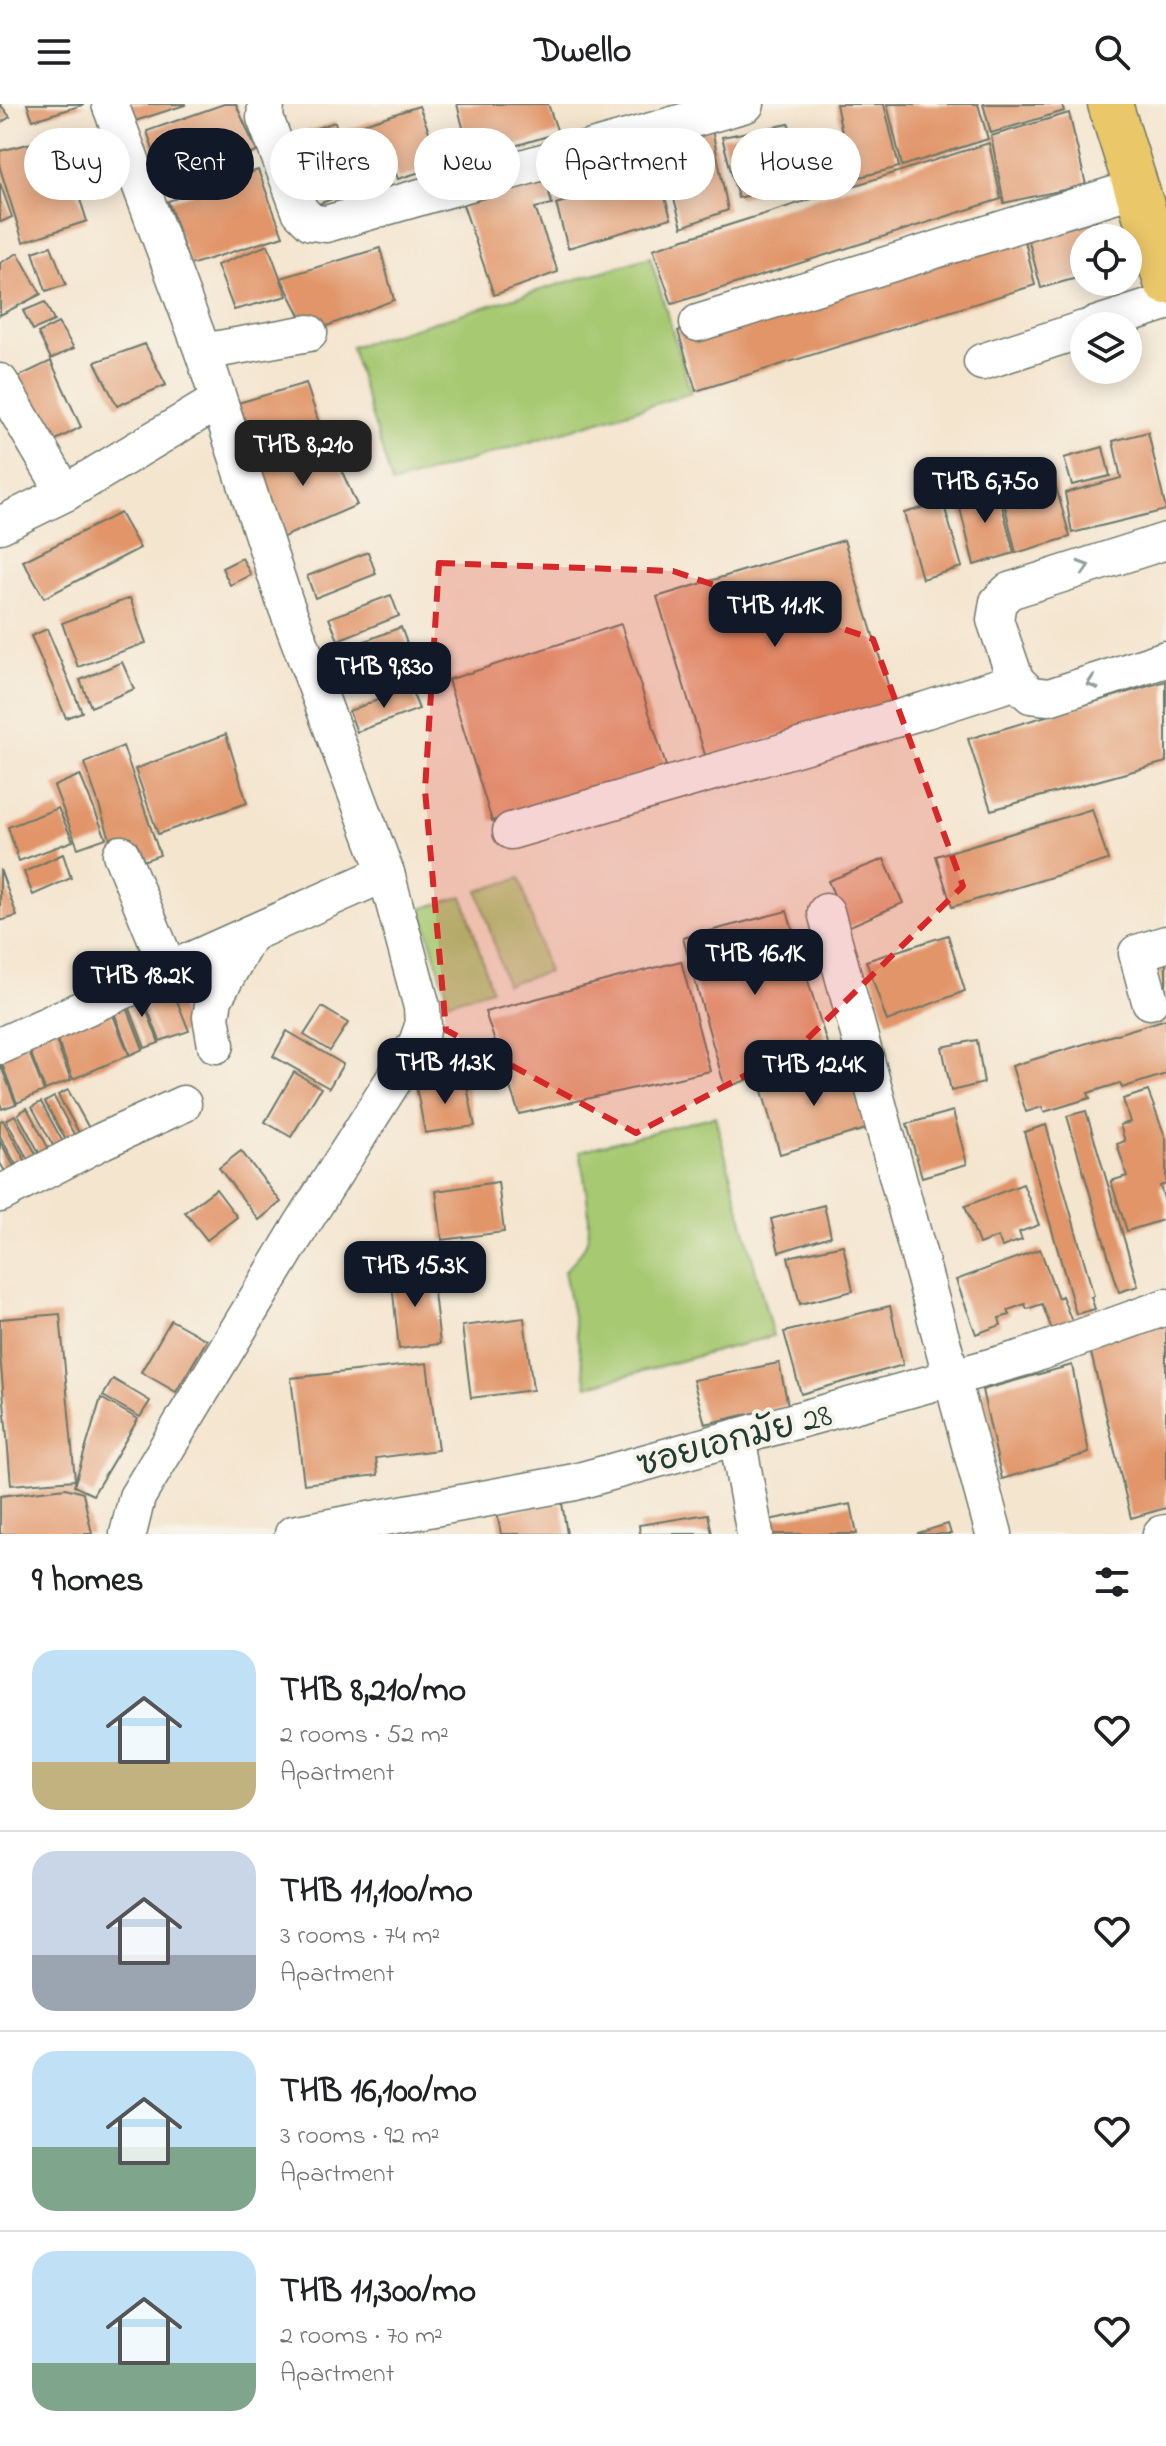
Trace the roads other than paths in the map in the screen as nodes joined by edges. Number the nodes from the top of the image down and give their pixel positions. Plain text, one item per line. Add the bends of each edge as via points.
1 (110, 104) edge
2 (266, 104) edge
3 (746, 104) edge
4 (1110, 104) edge
5 (1136, 188) junction
6 (1163, 262) edge
7 (1166, 302) edge
8 (1135, 312) edge
9 (698, 323) dead end
10 (309, 333) dead end
11 (1070, 334) edge
12 (203, 352) junction
13 (982, 362) dead end
14 (0, 382) edge
15 (218, 401) junction
16 (65, 493) junction
17 (0, 525) edge
18 (1166, 541) edge
19 (1166, 659) edge
20 (1016, 681) junction
21 (511, 831) dead end
22 (121, 854) dead end
23 (386, 873) junction
24 (826, 912) dead end
25 (250, 934) junction
26 (1166, 944) edge
27 (169, 970) junction
28 (1150, 1001) dead end
29 (216, 1045) dead end
30 (0, 1046) edge
31 (183, 1104) dead end
32 (0, 1194) edge
33 (1166, 1307) edge
34 (951, 1378) junction
35 (737, 1437) junction
36 (388, 1525) edge
37 (128, 1534) edge
38 (293, 1534) edge
39 (755, 1534) edge
40 (994, 1534) edge

1 - 12 street
2 - 3 street via 265,118 300,211 311,222 326,224
4 - 5 main road
5 - 6 main road
5 - 9 street
7 - 8 street
10 - 12 street
11 - 13 street
12 - 15 street
14 - 16 street
15 - 16 street
15 - 23 street via 284,600
16 - 17 street
20 -> 18 street via 995,620 998,602 1009,591
19 -> 20 street via 1049,697 1031,695
20 - 21 street
22 - 27 street
23 - 25 street
23 - 37 street via 422,1007 420,1035 137,1497
24 - 34 street
25 - 27 street
25 - 29 street via 214,999
26 - 28 street via 1137,953
27 - 30 street
31 - 32 street
33 - 34 street, ซอยเอกมัย 28
34 - 35 street, ซอยเอกมัย 28
34 - 40 street
35 - 36 street, ซอยเอกมัย 28 via 575,1482
35 - 39 street
36 - 38 street, ซอยเอกมัย 28

